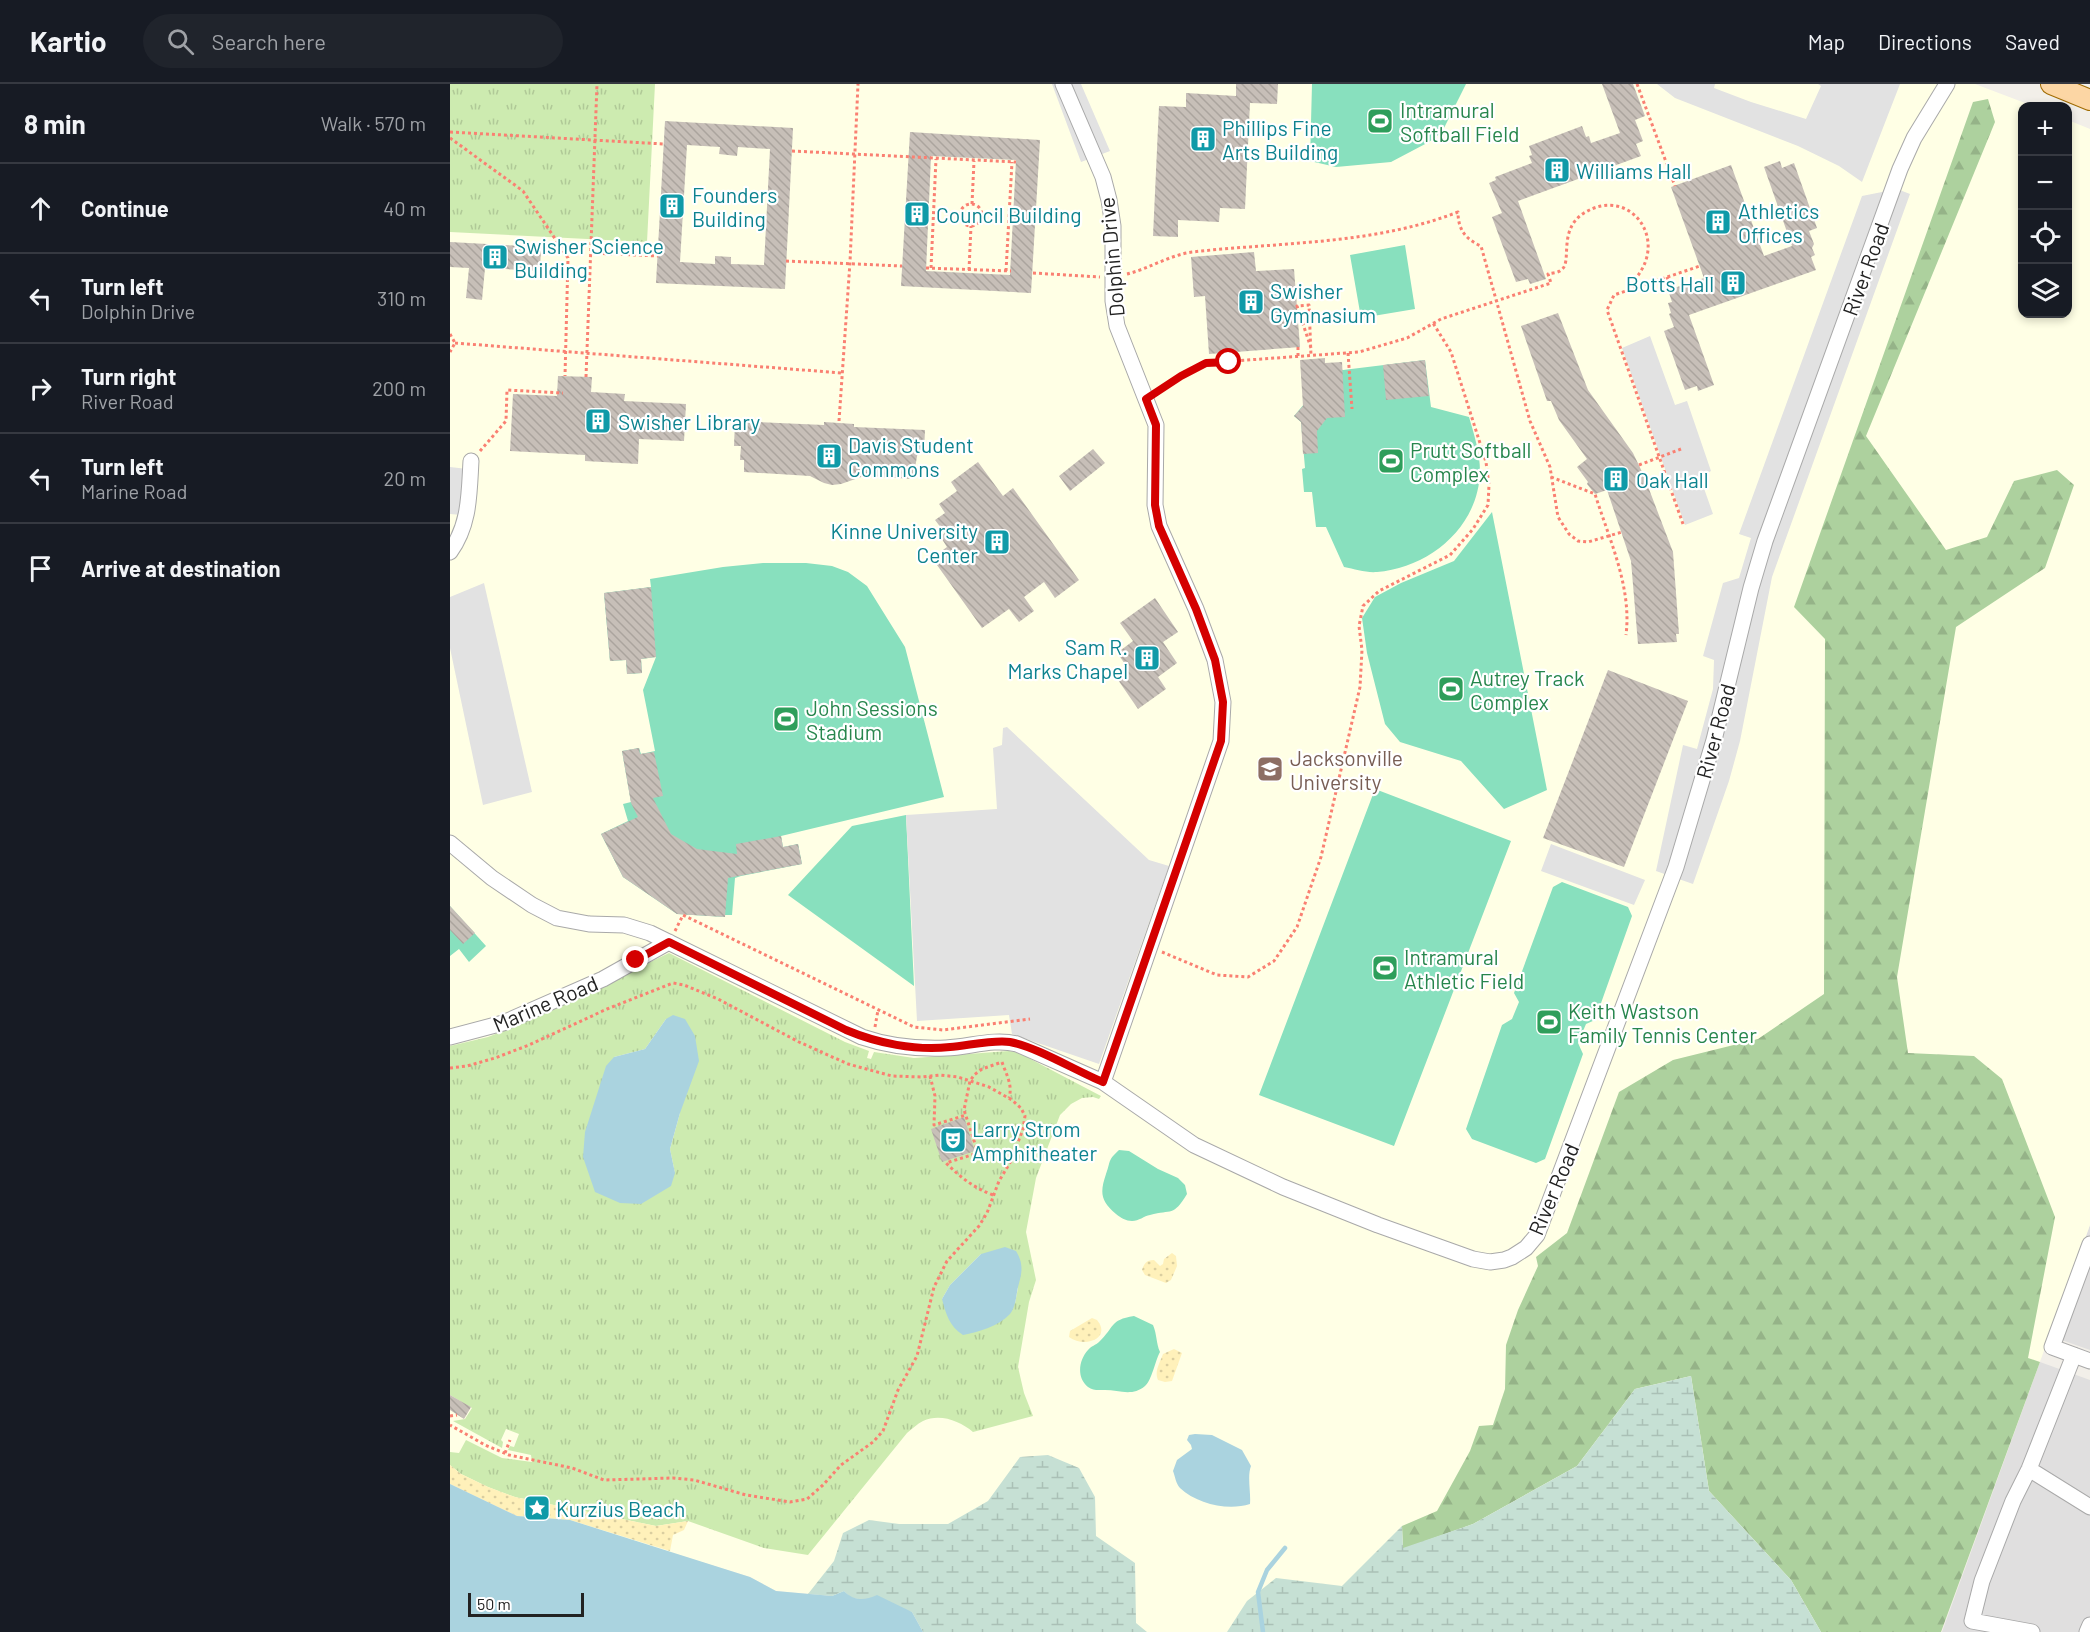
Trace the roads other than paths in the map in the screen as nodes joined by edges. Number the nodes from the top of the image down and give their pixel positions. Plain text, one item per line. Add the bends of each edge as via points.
1 (1063, 84) edge
2 (1947, 84) edge
3 (2051, 84) edge
4 (2090, 99) edge
5 (471, 461) road end
6 (450, 552) edge
7 (450, 843) edge
8 (669, 942) junction
9 (450, 1037) edge
10 (1103, 1082) junction
11 (2090, 1244) edge
12 (2074, 1355) junction
13 (2090, 1361) edge
14 (2029, 1469) junction
15 (2090, 1507) edge
16 (2090, 1625) edge
17 (2032, 1632) edge
18 (2087, 1632) edge

1 - 10 street, Dolphin Drive via 1109,200 1117,326 1156,425 1155,505 1159,526 1215,660 1223,702 1221,741
2 - 10 street, River Road via 1900,169 1765,541 1676,867 1537,1235 1512,1257 1490,1262 1473,1259 1283,1187 1194,1145
3 - 4 main road
5 - 6 street via 469,510
7 - 8 street, River Road via 508,889 557,918 589,924 624,924
8 - 9 street, Marine Road via 603,979 503,1023
8 - 10 street, River Road via 874,1041 946,1048 1007,1041
11 - 12 street via 2052,1347
12 - 13 street
12 - 14 street
14 - 15 street
14 - 17 street via 1982,1581 1972,1622
16 - 18 street

